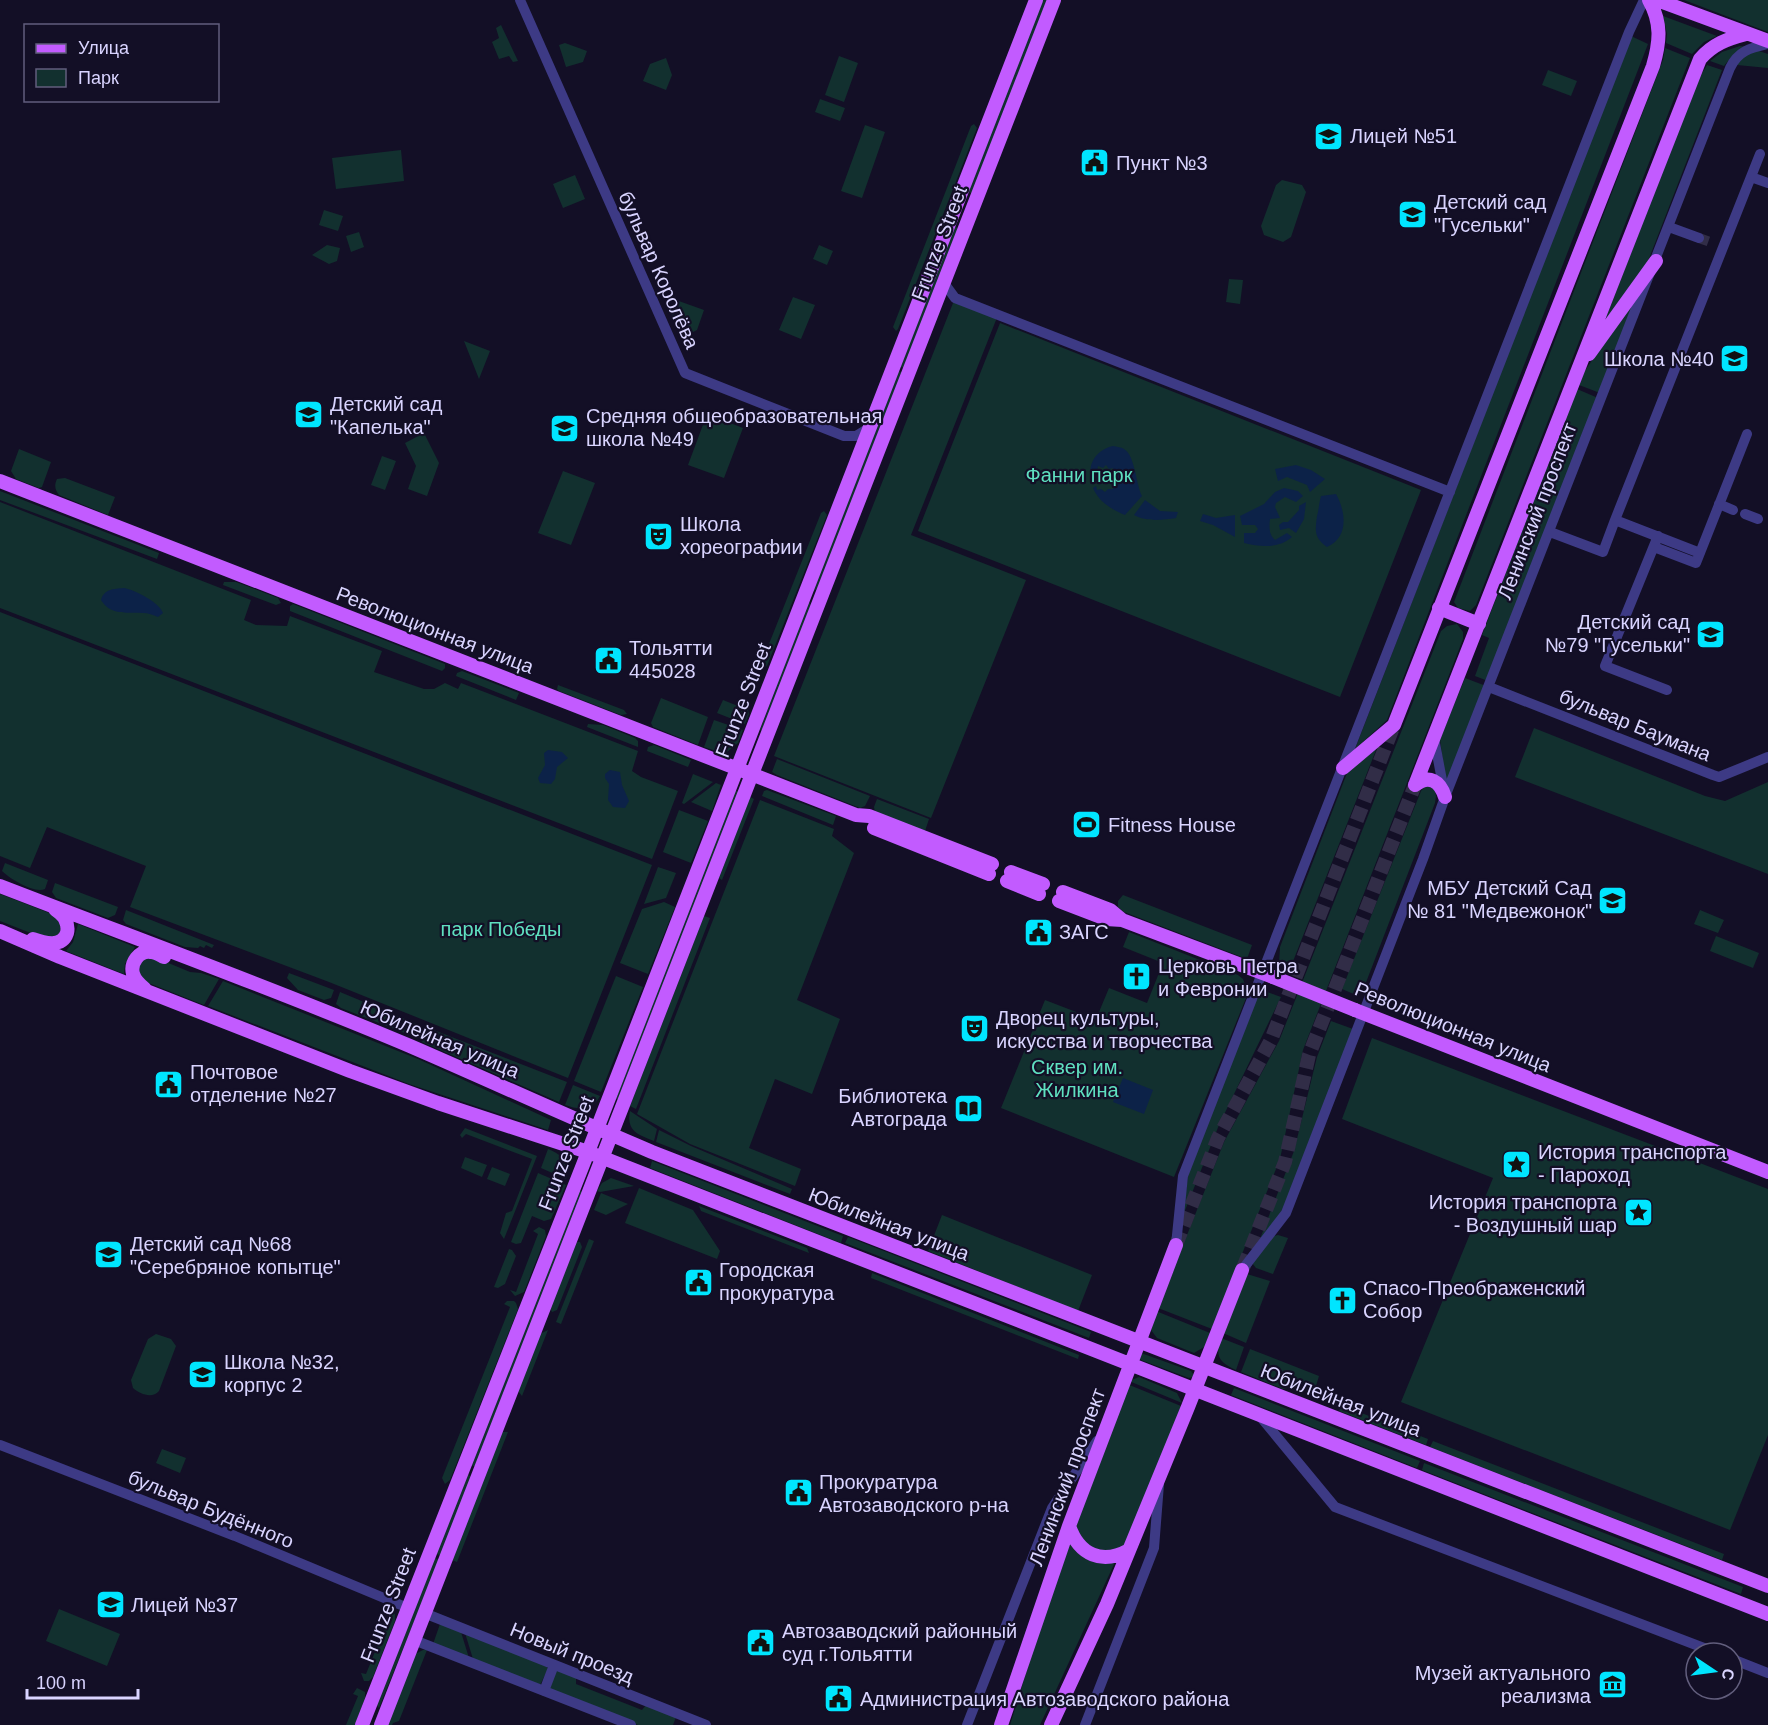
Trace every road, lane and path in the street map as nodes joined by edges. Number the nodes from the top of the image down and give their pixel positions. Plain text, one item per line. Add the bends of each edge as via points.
1 (520, 0) edge
2 (1036, 0) edge
3 (1054, 0) edge
4 (1644, 0) edge
5 (1649, 0) edge
6 (1657, 0) edge
7 (1746, 34) junction
8 (1768, 43) edge
9 (1760, 154) dead end
10 (1751, 177) junction
11 (1768, 183) edge
12 (962, 190) junction
13 (978, 196) junction
14 (948, 227) junction
15 (1669, 227) junction
16 (964, 233) junction
17 (1698, 238) tunnel mouth
18 (1656, 261) junction
19 (944, 284) junction
20 (955, 298) junction
21 (937, 302) junction
22 (1578, 370) junction
23 (869, 428) junction
24 (834, 433) junction
25 (1747, 434) dead end
26 (856, 463) junction
27 (0, 481) edge
28 (1450, 492) junction
29 (1719, 504) junction
30 (1733, 510) dead end
31 (1746, 514) dead end
32 (1758, 519) dead end
33 (1615, 520) junction
34 (1550, 532) junction
35 (1656, 542) junction
36 (805, 594) junction
37 (820, 601) junction
38 (1439, 608) junction
39 (1479, 624) junction
40 (1489, 687) junction
41 (1667, 690) dead end
42 (1434, 738) junction
43 (1768, 757) edge
44 (1343, 768) junction
45 (736, 769) junction
46 (753, 775) junction
47 (1445, 797) junction
48 (991, 869) dead end
49 (1009, 876) dead end
50 (0, 886) edge
51 (1041, 889) dead end
52 (1061, 897) dead end
53 (52, 906) junction
54 (0, 930) edge
55 (207, 965) junction
56 (1267, 975) junction
57 (146, 990) junction
58 (1359, 1011) junction
59 (597, 1129) junction
60 (612, 1135) junction
61 (588, 1152) junction
62 (602, 1158) junction
63 (1768, 1172) edge
64 (1176, 1245) joint
65 (1242, 1270) joint
66 (1139, 1342) junction
67 (1130, 1365) junction
68 (1204, 1367) junction
69 (1195, 1390) junction
70 (1258, 1414) junction
71 (1105, 1431) junction
72 (0, 1445) edge
73 (463, 1468) junction
74 (478, 1474) junction
75 (1160, 1475) junction
76 (1069, 1526) junction
77 (1129, 1550) junction
78 (1768, 1586) edge
79 (408, 1608) junction
80 (424, 1614) junction
81 (1768, 1614) edge
82 (414, 1640) junction
83 (1686, 1641) edge
84 (1744, 1663) edge
85 (554, 1665) junction
86 (1768, 1672) edge
87 (544, 1691) junction
88 (369, 1707) junction
89 (383, 1719) edge
90 (362, 1725) edge
91 (631, 1725) edge
92 (706, 1725) edge
93 (967, 1725) edge
94 (1000, 1725) edge
95 (1051, 1725) edge
96 (1085, 1725) edge

1 - 24 street, бульвар Королёва via 685,373
2 - 12 main road, Frunze Street
3 - 13 main road, Frunze Street
4 - 28 street
5 - 38 main road via 1659,31 1653,66
6 - 7 main road
7 - 8 main road
7 - 22 main road, Ленинский проспект via 1725,39 1700,59
8 - 15 street, Ленинский проспект via 1740,53 1730,68
9 - 10 street
10 - 11 street
10 - 33 street via 1718,245
12 - 13 main road via 968,199
12 - 14 main road, Frunze Street
13 - 16 main road, Frunze Street
14 - 16 main road via 958,223
14 - 23 main road, Frunze Street
15 - 17 street
15 - 18 street, Ленинский проспект
16 - 19 main road, Frunze Street
18 - 22 main road
18 - 34 street, Ленинский проспект
19 - 20 street
19 - 21 main road, Frunze Street
20 - 21 street
20 - 28 street
21 - 37 main road, Frunze Street
22 - 39 main road, Ленинский проспект
23 - 24 street, бульвар Королёва via 851,437
23 - 26 main road, Frunze Street
24 - 26 street via 852,447
25 - 29 street
26 - 36 main road, Frunze Street
27 - 45 main road, Революционная улица
28 - 44 street
29 - 30 street
29 - 35 street via 1700,553
31 - 32 street
33 - 34 street via 1603,552
33 - 35 street
34 - 40 street, Ленинский проспект
35 - 41 street via 1605,666
36 - 37 main road
36 - 45 main road, Frunze Street
37 - 46 main road, Frunze Street
38 - 39 main road
38 - 44 main road via 1394,725
39 - 42 main road, Ленинский проспект
40 - 43 street, бульвар Баумана via 1719,777
40 - 47 street, Ленинский проспект
42 - 47 street
42 - 47 main road, Ленинский проспект via 1415,785 1421,780 1432,780
44 - 56 street
45 - 46 main road, Революционная улица
45 - 59 main road, Frunze Street
46 - 48 main road, Революционная улица via 856,815 869,816
46 - 60 main road, Frunze Street
47 - 58 street, Ленинский проспект
49 - 51 main road
50 - 53 main road, Юбилейная улица
52 - 56 main road, Революционная улица via 1110,910 1122,920
53 - 54 main road via 67,925 59,942 46,943 9,929
53 - 55 main road, Юбилейная улица
54 - 57 main road
55 - 57 main road via 186,965 150,951 141,953 132,970
55 - 59 main road, Юбилейная улица via 411,1047
56 - 58 main road, Революционная улица, bridge
56 - 64 street via 1183,1176
57 - 61 main road via 438,1103
58 - 63 main road, Революционная улица
58 - 65 street, Ленинский проспект via 1286,1213
59 - 60 main road, Юбилейная улица
59 - 61 main road, Frunze Street
60 - 62 main road, Frunze Street
60 - 66 main road, Юбилейная улица
61 - 62 main road
61 - 73 main road, Frunze Street
62 - 67 main road
62 - 74 main road, Frunze Street
64 - 66 main road, Ленинский проспект
65 - 68 main road
66 - 67 main road, Ленинский проспект
66 - 68 main road, Юбилейная улица
67 - 69 main road
67 - 71 main road, Ленинский проспект
68 - 69 main road
68 - 78 main road, Юбилейная улица
69 - 70 main road
69 - 75 main road
70 - 81 main road
70 - 83 street via 1335,1507
71 - 76 main road, Ленинский проспект
71 - 93 street via 1052,1508
72 - 79 street, бульвар Будённого
73 - 74 main road
73 - 79 main road, Frunze Street
74 - 80 main road, Frunze Street
75 - 77 main road
75 - 96 street via 1154,1548
76 - 77 main road via 1078,1544 1094,1555 1113,1557
76 - 94 main road, Ленинский проспект
77 - 95 main road
79 - 88 main road, Frunze Street
80 - 82 main road, Frunze Street
80 - 85 street, Новый проезд
82 - 87 street
82 - 89 main road, Frunze Street
84 - 86 street
85 - 87 street
85 - 92 street, Новый проезд
87 - 91 street
88 - 89 main road
88 - 90 main road, Frunze Street

